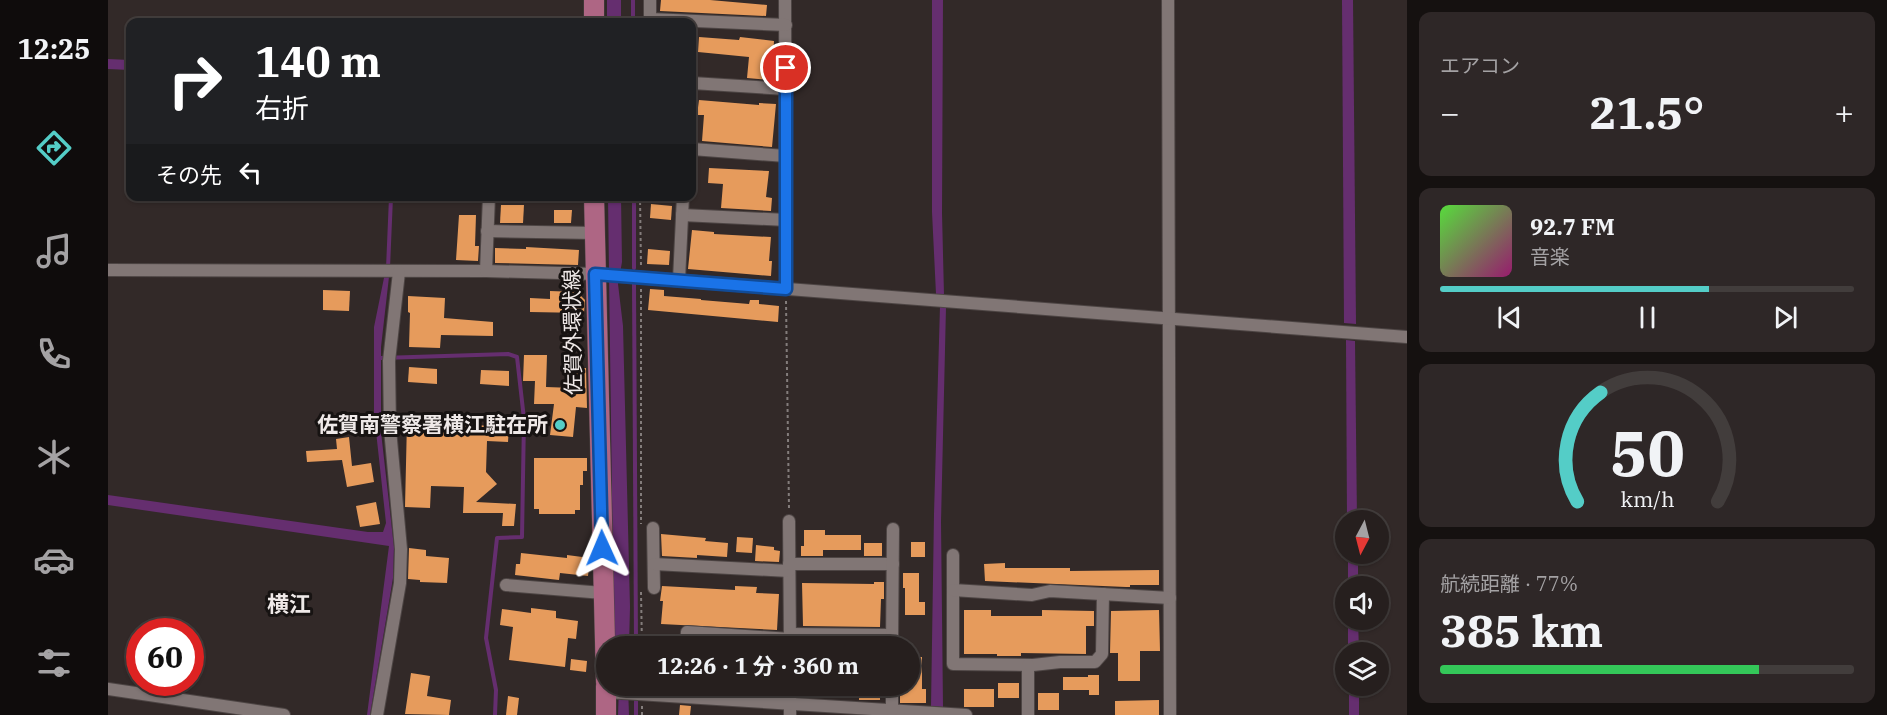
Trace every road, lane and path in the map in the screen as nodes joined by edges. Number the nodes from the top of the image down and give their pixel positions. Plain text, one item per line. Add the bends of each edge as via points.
1 (594, 0) edge
2 (650, 0) edge
3 (786, 0) edge
4 (1168, 0) edge
5 (594, 18) edge
6 (650, 18) edge
7 (696, 22) edge
8 (786, 25) junction
9 (696, 83) edge
10 (786, 89) junction
11 (696, 149) edge
12 (786, 156) junction
13 (489, 201) edge
14 (594, 201) edge
15 (640, 201) edge
16 (683, 201) edge
17 (682, 215) junction
18 (786, 220) junction
19 (487, 231) junction
20 (594, 233) junction
21 (108, 270) edge
22 (486, 271) junction
23 (392, 272) junction
24 (598, 274) junction
25 (641, 277) junction
26 (679, 280) junction
27 (786, 289) junction
28 (1169, 318) junction
29 (1407, 337) edge
30 (789, 521) joint
31 (647, 528) joint
32 (893, 529) dead end
33 (953, 555) dead end
34 (654, 564) junction
35 (893, 564) junction
36 (789, 567) junction
37 (506, 585) dead end
38 (648, 587) joint
39 (953, 590) junction
40 (603, 593) junction
41 (1102, 594) junction
42 (1170, 598) junction
43 (606, 636) edge
44 (643, 636) edge
45 (687, 636) edge
46 (738, 636) edge
47 (790, 636) edge
48 (892, 636) edge
49 (1028, 665) junction
50 (108, 689) edge
51 (608, 696) edge
52 (712, 696) edge
53 (892, 696) edge
54 (790, 709) edge
55 (892, 710) junction
56 (928, 714) edge
57 (284, 715) edge
58 (377, 715) edge
59 (606, 715) edge
60 (966, 715) edge
61 (1028, 715) edge
62 (1170, 715) edge

1 - 5 main road
2 - 6 street
3 - 8 street
4 - 28 street
7 - 8 street
8 - 10 street
9 - 10 street
10 - 12 street
11 - 12 street
12 - 18 street
13 - 19 street
14 - 20 main road, 佐賀外環状線
15 - 25 path
16 - 17 street
17 - 18 street
17 - 26 street
18 - 27 street
19 - 20 street
19 - 22 street
20 - 24 main road, 佐賀外環状線
21 - 23 street
22 - 23 street
22 - 24 street
23 - 58 street via 390,429 401,549 400,583
24 - 25 street
24 - 40 main road, 佐賀外環状線
25 - 26 street
25 - 31 path
26 - 27 street
27 - 28 street
27 - 30 path
28 - 29 street
28 - 42 street
30 - 36 street
31 - 34 street
32 - 35 street
33 - 39 street
34 - 36 street
34 - 38 street
35 - 36 street
35 - 48 street
36 - 47 street
37 - 40 street
38 - 44 path
39 - 41 street
39 - 49 street via 953,664
40 - 43 main road, 佐賀外環状線
41 - 42 street
41 - 49 street via 1102,654 1095,662
42 - 62 street
45 - 46 street via 687,632
49 - 61 street
50 - 57 street
51 - 59 main road, 佐賀外環状線
52 - 54 street
53 - 55 street
54 - 55 street
55 - 56 street
56 - 60 street

